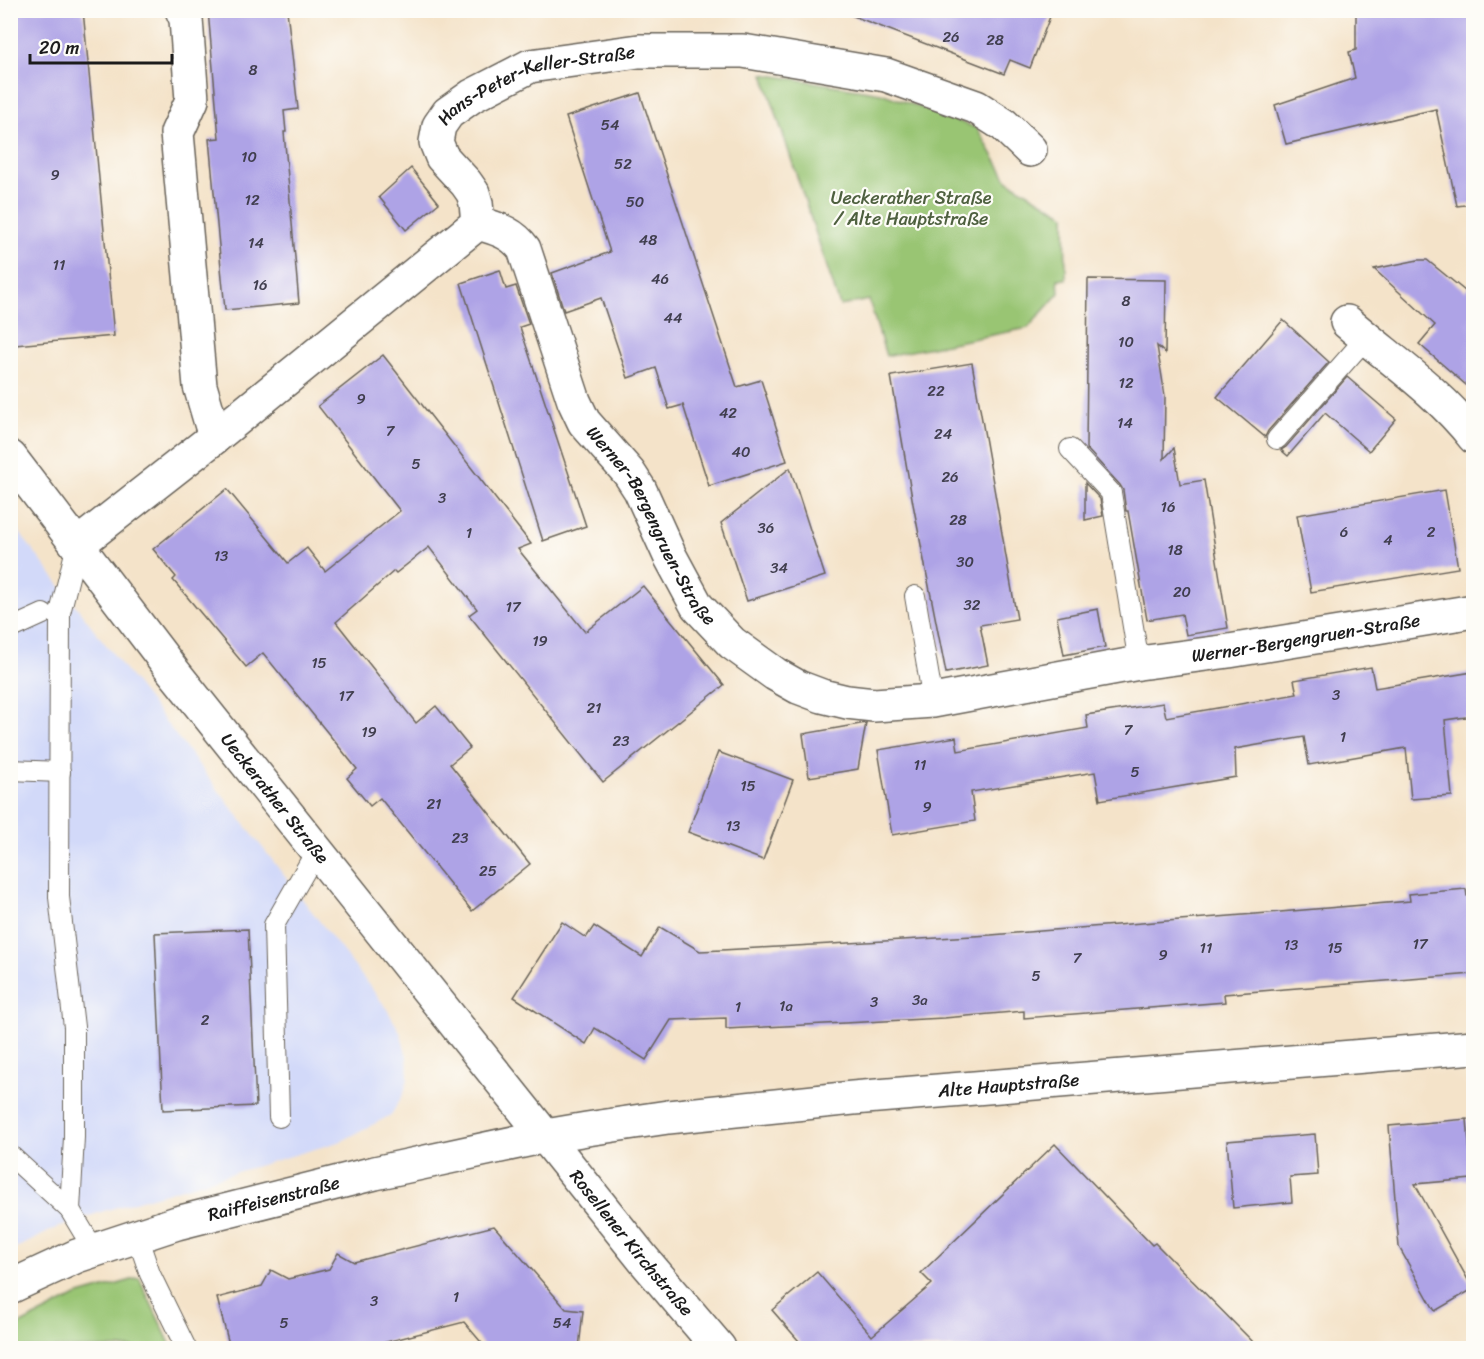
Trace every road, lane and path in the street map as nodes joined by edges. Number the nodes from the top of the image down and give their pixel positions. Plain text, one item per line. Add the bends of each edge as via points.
1 (182, 10) edge
2 (1030, 150) dead end
3 (478, 222) junction
4 (1356, 330) joint
5 (215, 437) junction
6 (1473, 437) edge
7 (1277, 439) dead end
8 (1070, 449) dead end
9 (10, 457) edge
10 (77, 545) junction
11 (915, 597) dead end
12 (1473, 611) edge
13 (43, 614) dead end
14 (10, 629) edge
15 (1139, 663) junction
16 (933, 700) junction
17 (10, 770) edge
18 (60, 772) junction
19 (317, 850) junction
20 (1473, 1047) edge
21 (279, 1117) dead end
22 (546, 1136) junction
23 (10, 1155) edge
24 (69, 1210) junction
25 (137, 1236) junction
26 (94, 1250) junction
27 (10, 1287) edge
28 (186, 1348) edge
29 (719, 1348) edge

1 - 5 street via 192,100 177,133 200,386
2 - 3 street, Hans-Peter-Keller-Straße via 1004,125 976,107 886,75 743,51 639,51 530,66 448,113 439,126 436,142 442,157 473,193
3 - 5 street
3 - 16 street, Werner-Bergengruen-Straße via 508,233 524,249 584,422 629,472 697,606 713,625 775,674 822,696 874,705
4 - 6 street via 1434,395
4 - 7 lane
5 - 10 street
8 - 15 lane via 1111,493
9 - 10 street, Ueckerather Straße
10 - 18 lane via 60,613
10 - 19 street, Ueckerather Straße
11 - 16 lane
12 - 15 street, Werner-Bergengruen-Straße
13 - 14 lane
15 - 16 street, Werner-Bergengruen-Straße
17 - 18 lane
18 - 24 lane via 59,897 74,1027 74,1137
19 - 21 lane via 274,925
19 - 22 street, Ueckerather Straße
20 - 22 street, Alte Hauptstraße via 853,1098 668,1117
22 - 25 street, Raiffeisenstraße via 375,1173
22 - 29 street, Rosellener Kirchstraße
23 - 24 lane
24 - 26 lane
25 - 26 street, Raiffeisenstraße
25 - 28 lane via 150,1274
26 - 27 street, Raiffeisenstraße

